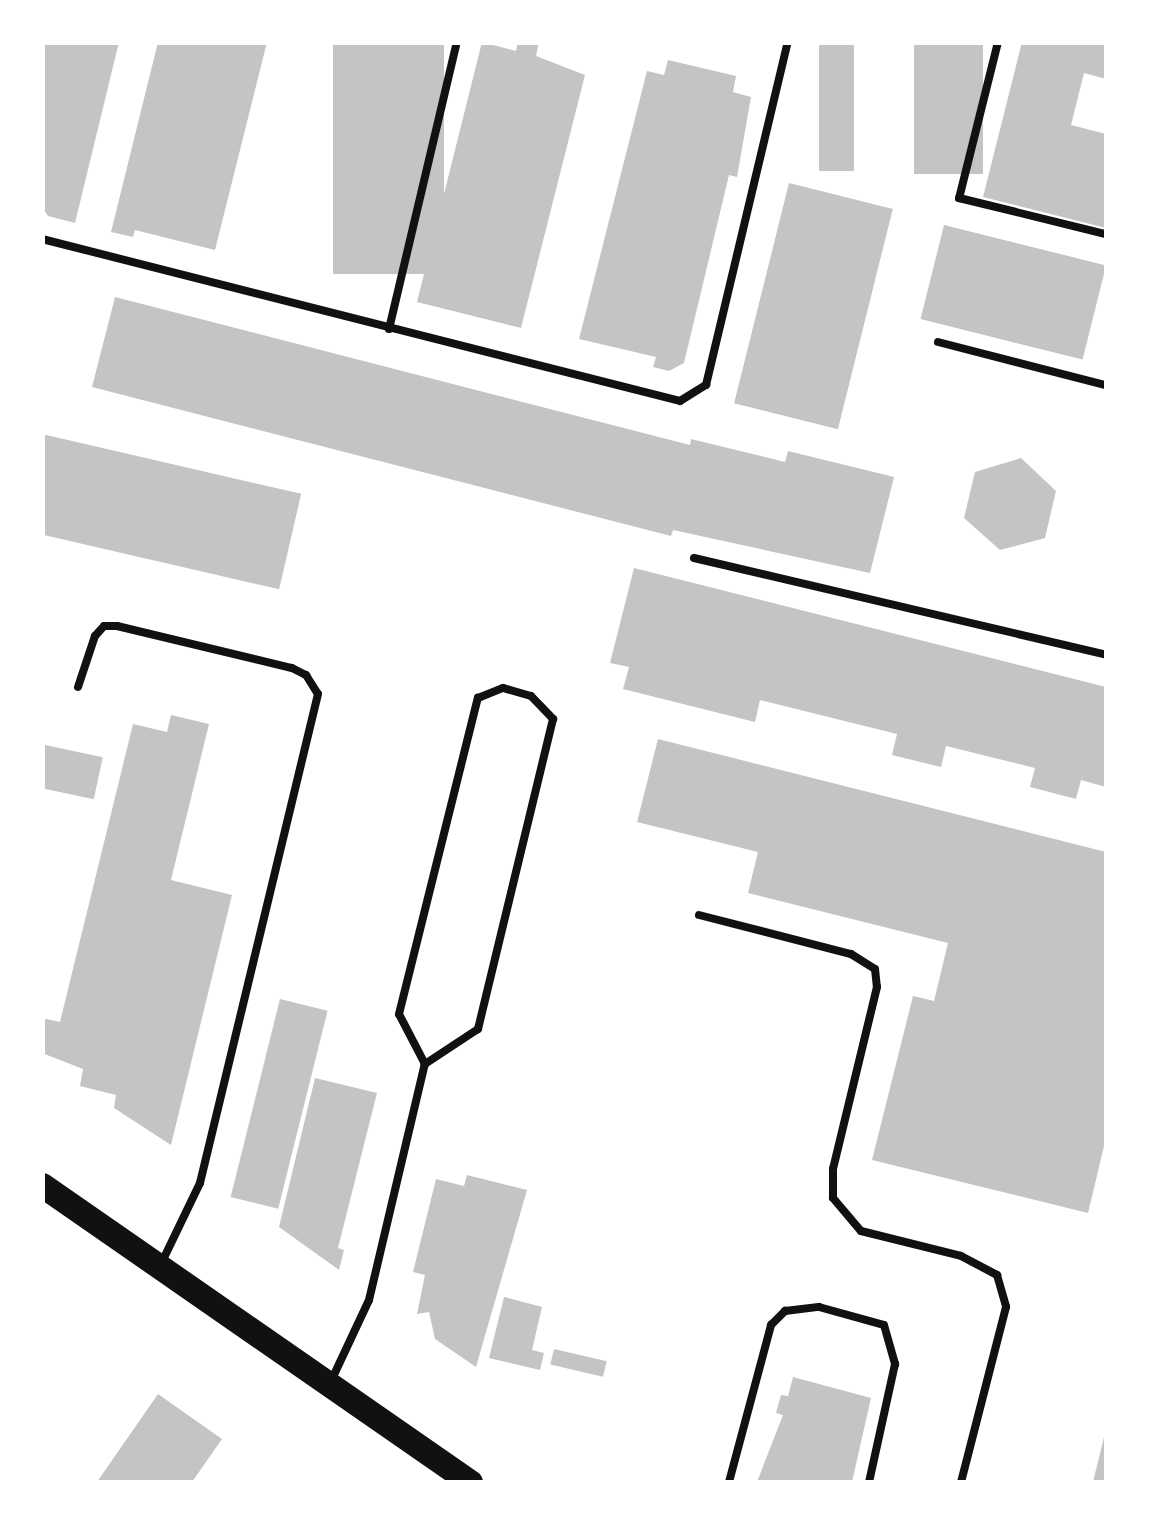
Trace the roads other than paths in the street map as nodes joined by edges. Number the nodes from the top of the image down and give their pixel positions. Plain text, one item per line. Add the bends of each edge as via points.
1 (457, 42) edge
2 (788, 42) edge
3 (998, 42) edge
4 (1106, 234) edge
5 (42, 238) edge
6 (389, 329) junction
7 (938, 342) dead end
8 (1106, 384) edge
9 (694, 558) dead end
10 (1106, 655) edge
11 (78, 687) dead end
12 (699, 915) dead end
13 (425, 1064) junction
14 (42, 1185) edge
15 (160, 1266) junction
16 (330, 1383) junction
17 (470, 1482) edge
18 (729, 1482) edge
19 (869, 1482) edge
20 (961, 1482) edge

1 - 6 lane
2 - 6 lane via 706,384 680,401
3 - 4 lane via 960,198
5 - 6 lane
7 - 8 lane
9 - 10 lane
11 - 15 lane via 95,636 104,626 118,626 292,668 318,694 200,1183
12 - 20 lane via 850,954 874,969 877,987 833,1168 833,1198 861,1231 961,1256 997,1275 1006,1308
13 - 13 lane via 478,1030 553,719 531,696 503,688 478,698 399,1014
13 - 16 lane via 369,1300
14 - 15 main road
15 - 16 main road
16 - 17 main road
18 - 19 lane via 771,1325 785,1311 819,1308 884,1325 895,1364

